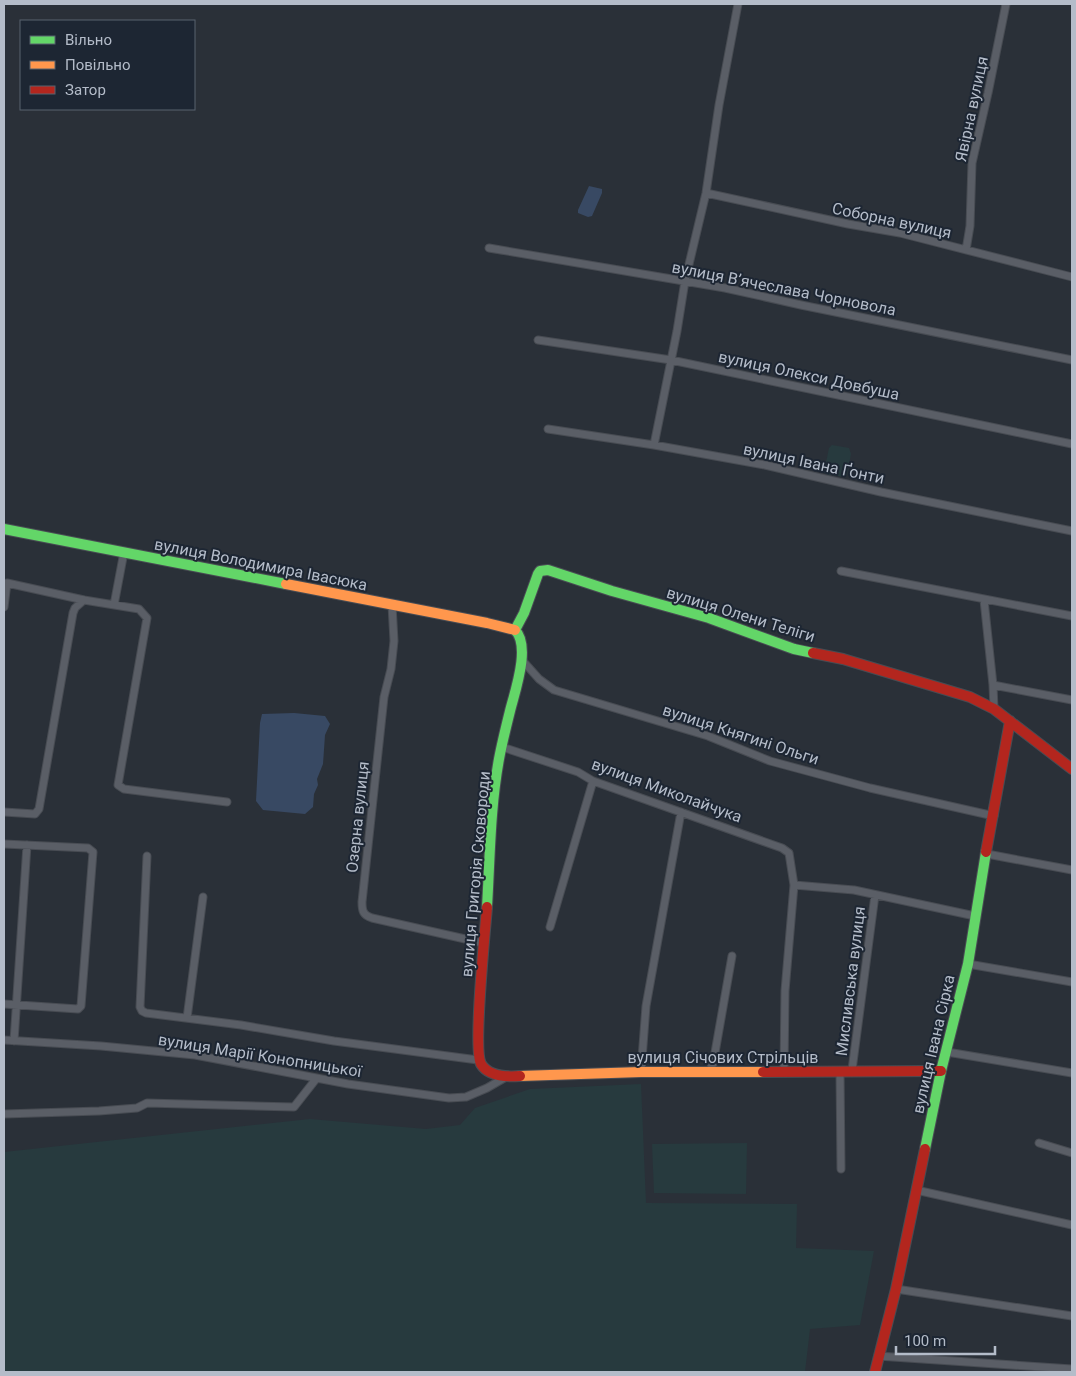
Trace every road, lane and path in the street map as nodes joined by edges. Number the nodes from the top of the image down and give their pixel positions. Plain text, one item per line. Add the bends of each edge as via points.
1 (738, 4) edge
2 (1006, 4) edge
3 (706, 193) junction
4 (489, 248) dead end
5 (966, 250) junction
6 (1072, 277) edge
7 (685, 281) junction
8 (538, 340) dead end
9 (672, 360) junction
10 (1072, 360) edge
11 (548, 429) dead end
12 (1072, 444) edge
13 (654, 445) junction
14 (4, 529) edge
15 (1072, 531) edge
16 (124, 552) junction
17 (841, 571) dead end
18 (6, 583) edge
19 (84, 600) junction
20 (984, 600) junction
21 (114, 605) junction
22 (392, 605) junction
23 (4, 608) edge
24 (1072, 616) edge
25 (513, 630) junction
26 (522, 660) junction
27 (993, 685) junction
28 (1072, 700) edge
29 (994, 709) junction
30 (1010, 721) junction
31 (502, 747) junction
32 (1072, 769) edge
33 (593, 781) junction
34 (227, 802) dead end
35 (4, 812) edge
36 (682, 812) junction
37 (994, 816) junction
38 (4, 844) edge
39 (26, 845) junction
40 (986, 854) junction
41 (147, 856) dead end
42 (1072, 870) edge
43 (794, 885) junction
44 (875, 895) junction
45 (203, 897) dead end
46 (975, 916) junction
47 (550, 927) dead end
48 (481, 943) junction
49 (732, 956) dead end
50 (968, 964) junction
51 (1072, 982) edge
52 (4, 1004) edge
53 (16, 1004) junction
54 (187, 1018) junction
55 (4, 1040) edge
56 (14, 1041) junction
57 (947, 1052) junction
58 (478, 1060) junction
59 (784, 1070) junction
60 (852, 1070) junction
61 (840, 1071) junction
62 (941, 1071) junction
63 (641, 1072) junction
64 (708, 1073) junction
65 (1072, 1073) edge
66 (506, 1077) junction
67 (316, 1079) junction
68 (4, 1114) edge
69 (1039, 1143) dead end
70 (1072, 1154) edge
71 (841, 1169) dead end
72 (916, 1190) junction
73 (1072, 1225) edge
74 (896, 1288) junction
75 (1072, 1316) edge
76 (878, 1356) junction
77 (1072, 1369) edge
78 (874, 1372) edge

1 - 3 street
2 - 5 street, Явірна вулиця via 972,163
3 - 5 street, Соборна вулиця
3 - 7 street
4 - 7 street, вулиця Вʼячеслава Чорновола
5 - 6 street, Соборна вулиця
7 - 9 street
7 - 10 street, вулиця Вʼячеслава Чорновола
8 - 9 street, вулиця Олекси Довбуша
9 - 12 street, вулиця Олекси Довбуша
9 - 13 street
11 - 13 street, вулиця Івана Ґонти
13 - 15 street, вулиця Івана Ґонти via 765,465
14 - 16 street, вулиця Володимира Івасюка
16 - 21 street
16 - 22 street, вулиця Володимира Івасюка
17 - 20 street
18 - 19 street
18 - 23 street
19 - 21 street
19 - 35 street via 73,613 39,809 35,814
20 - 24 street
20 - 27 street
21 - 34 street via 139,609 147,618 118,785 124,789
22 - 25 street, вулиця Володимира Івасюка
22 - 48 street, Озерна вулиця via 394,640 384,697 362,910 372,918
25 - 26 street, вулиця Григорія Сковороди via 519,634
25 - 29 street, вулиця Олени Теліги via 524,613 538,574 548,570 709,618 794,649 843,659 970,697
26 - 31 street, вулиця Григорія Сковороди
26 - 37 street, вулиця Княгині Ольги via 554,690 708,736 770,761
27 - 28 street
27 - 29 street
29 - 30 street, вулиця Олени Теліги
30 - 32 street, вулиця Олени Теліги
30 - 37 street, вулиця Івана Сірка
31 - 33 street, вулиця Миколайчука via 578,772
31 - 48 street, вулиця Григорія Сковороди via 494,794
33 - 36 street, вулиця Миколайчука
33 - 47 street
36 - 43 street, вулиця Миколайчука via 782,848 789,853
36 - 63 street via 646,1006
37 - 40 street, вулиця Івана Сірка
38 - 39 street
39 - 53 street
39 - 53 street via 88,848 93,852 81,1006 78,1009
40 - 42 street
40 - 46 street, вулиця Івана Сірка
41 - 54 street via 141,1009 146,1013
43 - 44 street
43 - 59 street, вулиця Миколайчука via 785,991
44 - 46 street
44 - 60 street, Мисливська вулиця
45 - 54 street
46 - 50 street, вулиця Івана Сірка
48 - 58 street, вулиця Григорія Сковороди
49 - 64 street via 713,1064
50 - 51 street
50 - 57 street, вулиця Івана Сірка
52 - 53 street
53 - 56 street
54 - 58 street
55 - 56 street, вулиця Марії Конопницької
56 - 67 street, вулиця Марії Конопницької via 195,1055
57 - 62 street, вулиця Івана Сірка
57 - 65 street
58 - 66 street via 483,1068
59 - 61 street, вулиця Січових Стрільців
59 - 64 street, вулиця Січових Стрільців
60 - 61 street, вулиця Січових Стрільців
60 - 62 street, вулиця Січових Стрільців
61 - 71 street, Мисливська вулиця
62 - 72 street, вулиця Івана Сірка
63 - 64 street, вулиця Січових Стрільців
63 - 66 street, вулиця Січових Стрільців
66 - 67 street, вулиця Марії Конопницької via 466,1097 449,1098
67 - 68 street via 294,1107 147,1102 137,1108
69 - 70 street
72 - 73 street
72 - 74 street, вулиця Івана Сірка
74 - 75 street
74 - 76 street, вулиця Івана Сірка
76 - 77 street
76 - 78 street, вулиця Івана Сірка

